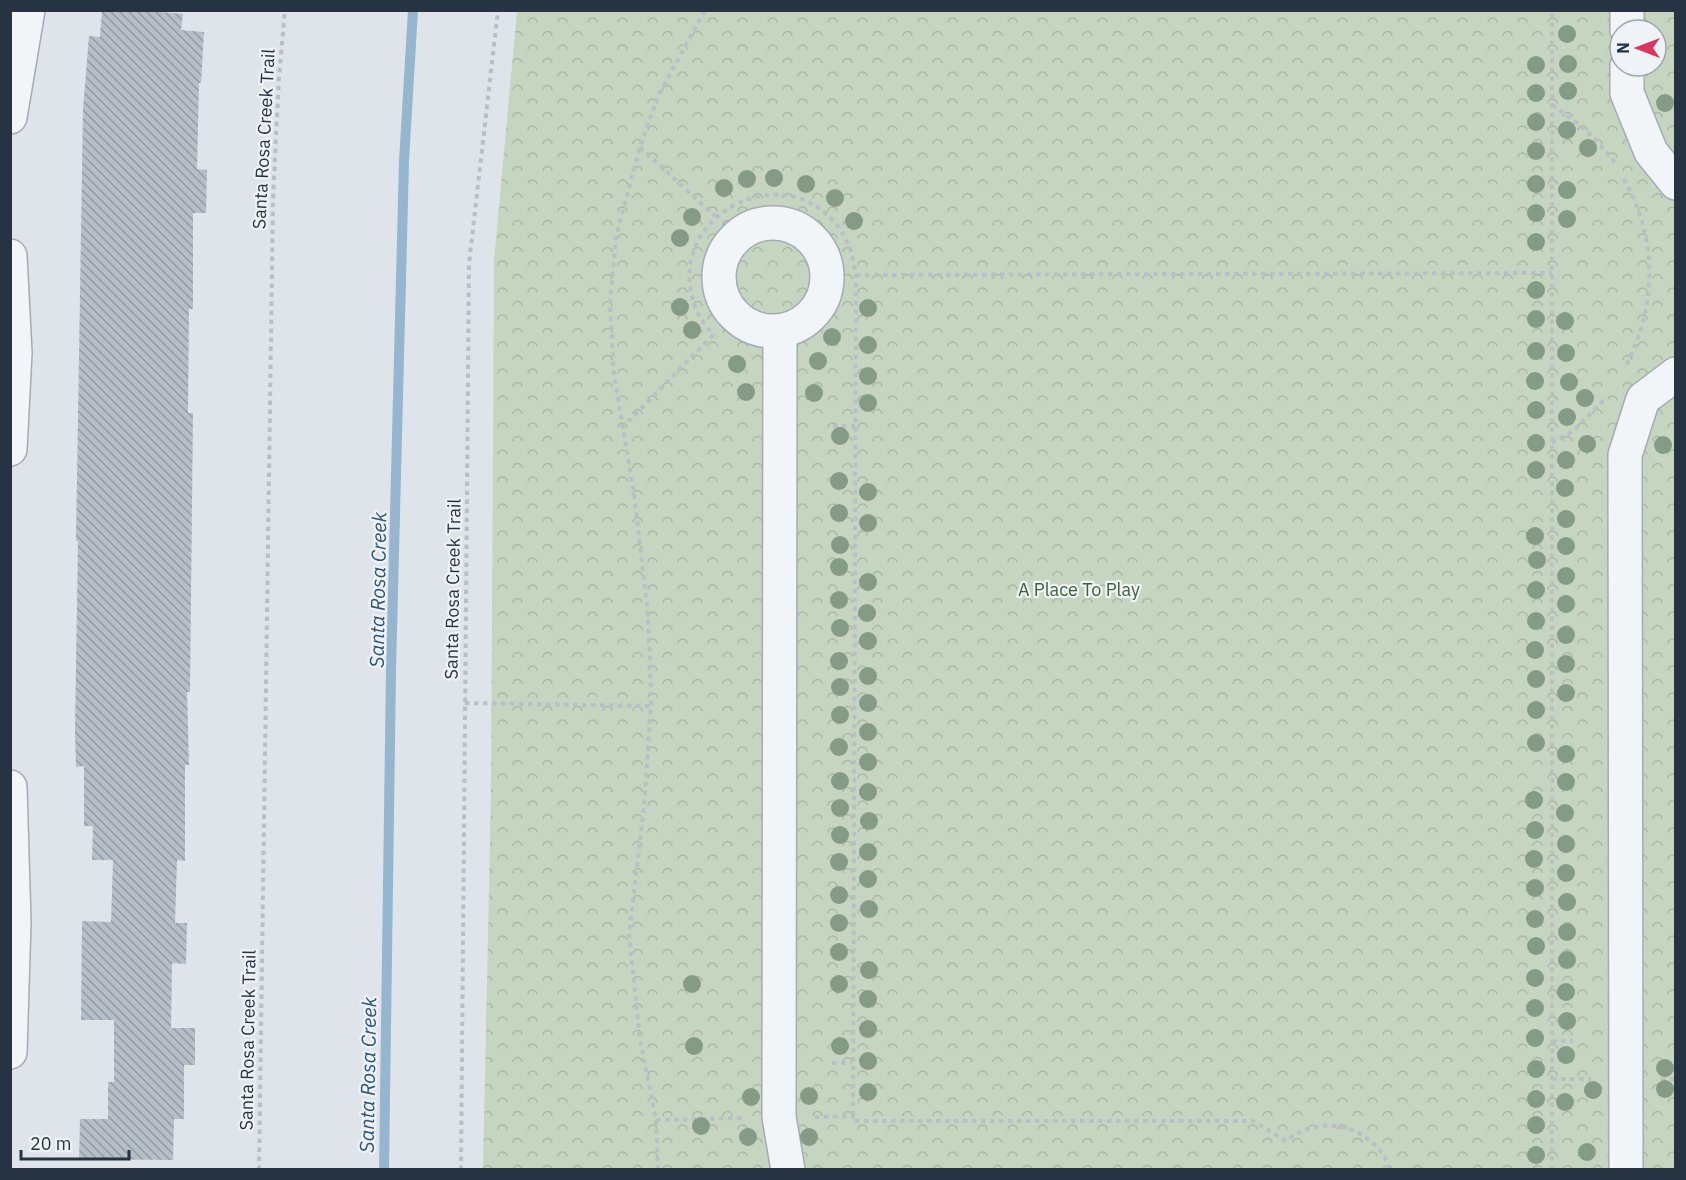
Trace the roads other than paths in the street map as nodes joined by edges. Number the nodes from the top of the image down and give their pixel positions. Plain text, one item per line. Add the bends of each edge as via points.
1 (28, 10) edge
2 (1627, 78) edge
3 (10, 117) edge
4 (1676, 183) edge
5 (10, 256) edge
6 (780, 331) dead end
7 (1676, 374) edge
8 (10, 449) edge
9 (10, 787) edge
10 (10, 1052) edge
11 (788, 1170) edge
12 (1626, 1170) edge

1 - 3 street
2 - 4 street via 1627,93 1651,152
5 - 8 street via 15,354
6 - 11 street via 779,1117
7 - 12 street via 1643,399 1625,455
9 - 10 street via 14,922

